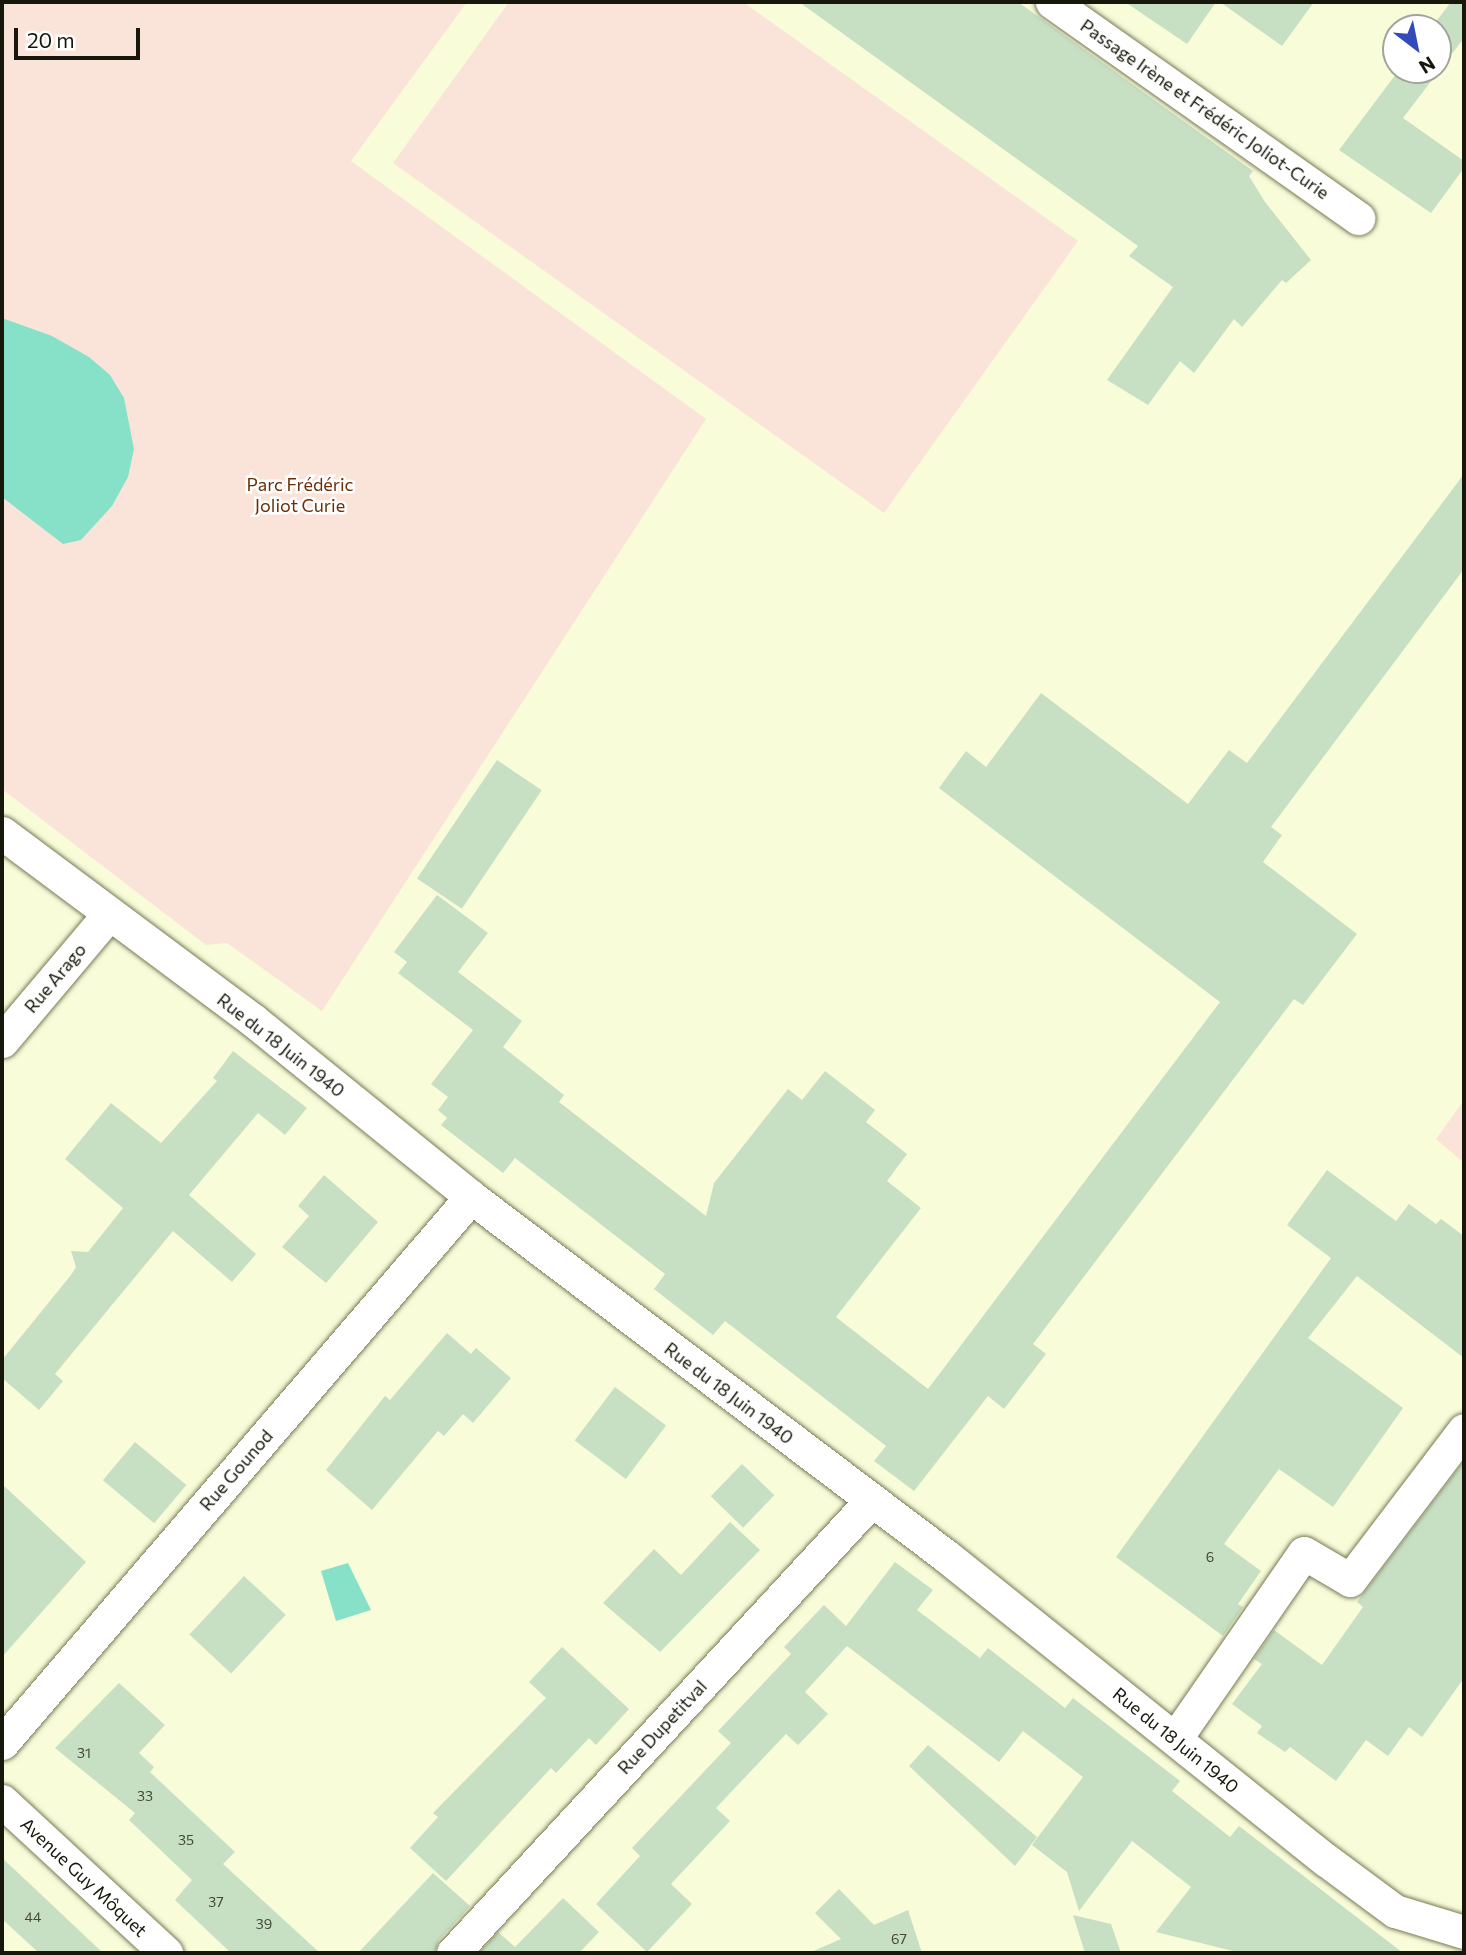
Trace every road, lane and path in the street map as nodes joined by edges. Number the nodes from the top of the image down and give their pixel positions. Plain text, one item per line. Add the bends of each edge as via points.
1 (1052, 2) edge
2 (1357, 218) dead end
3 (2, 833) edge
4 (108, 915) junction
5 (2, 1041) edge
6 (471, 1198) junction
7 (1464, 1430) edge
8 (871, 1501) junction
9 (1175, 1738) junction
10 (2, 1743) edge
11 (2, 1801) edge
12 (1464, 1932) edge
13 (166, 1953) edge
14 (453, 1953) edge

1 - 2 street, Passage Irène et Frédéric Joliot-Curie
3 - 4 street, Rue du 18 Juin 1940
4 - 5 street, Rue Arago
4 - 6 street, Rue du 18 Juin 1940 via 254,1021
6 - 8 street, Rue du 18 Juin 1940
6 - 10 street, Rue Gounod
7 - 9 street via 1350,1580 1304,1553
8 - 9 street, Rue du 18 Juin 1940
8 - 14 street, Rue Dupetitval
9 - 12 street, Rue du 18 Juin 1940 via 1395,1911
11 - 13 street, Avenue Guy Môquet

